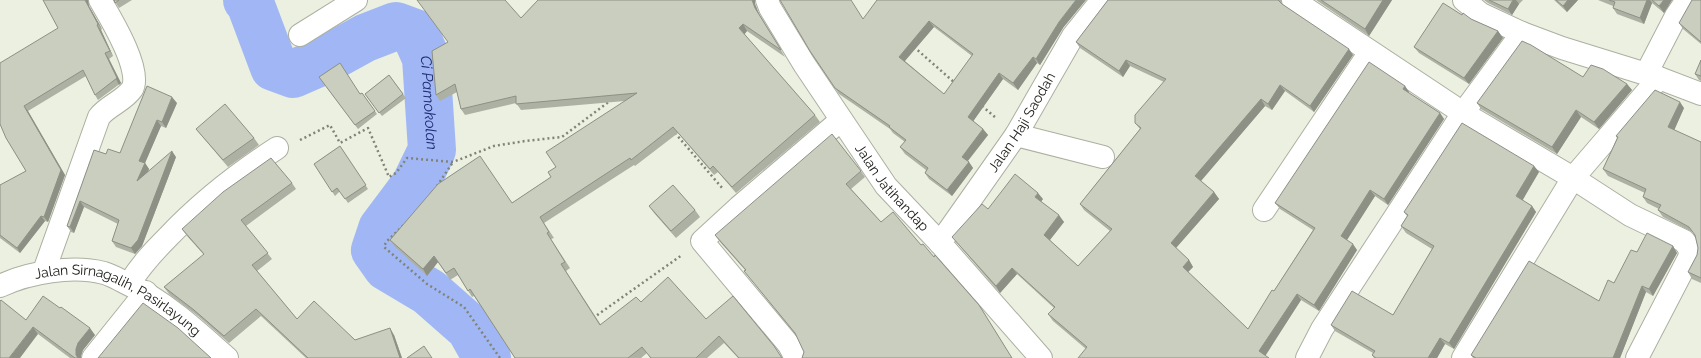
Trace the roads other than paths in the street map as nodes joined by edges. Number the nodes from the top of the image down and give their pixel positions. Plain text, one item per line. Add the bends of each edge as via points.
1 (100, 0) edge
2 (356, 0) edge
3 (767, 0) edge
4 (1102, 0) edge
5 (1293, 0) edge
6 (1464, 0) edge
7 (1687, 0) edge
8 (1522, 33) junction
9 (300, 35) dead end
10 (1370, 52) junction
11 (1652, 76) junction
12 (1701, 94) edge
13 (1463, 113) junction
14 (841, 120) junction
15 (1016, 136) junction
16 (278, 148) road end
17 (1103, 157) dead end
18 (1572, 178) junction
19 (1264, 210) dead end
20 (940, 243) junction
21 (44, 272) junction
22 (0, 286) edge
23 (137, 288) junction
24 (93, 358) edge
25 (227, 358) edge
26 (796, 358) edge
27 (1041, 358) edge
28 (1307, 358) edge
29 (1464, 358) edge
30 (1637, 358) edge

1 - 21 street via 128,54 134,80 128,93 99,117
2 - 9 street
3 - 14 street, Jalan Jatihandap via 804,64
4 - 15 street, Jalan Haji Saodah via 1073,36
5 - 10 street
6 - 8 street via 1481,14
7 - 11 street via 1676,16
8 - 11 street
8 - 13 street
10 - 13 street
10 - 19 street
11 - 12 street
11 - 18 street
13 - 18 street
13 - 28 street via 1322,329
14 - 20 street, Jalan Jatihandap via 886,186
14 - 26 street via 738,207 702,241
15 - 17 street
15 - 20 street, Jalan Haji Saodah
16 - 23 street via 242,171 191,212 140,266
18 - 29 street
18 - 30 street via 1630,215 1684,241 1689,248 1690,256
20 - 27 street, Jalan Jatihandap
21 - 22 street, Jalan Sirnagalih, Pasirlayung
21 - 23 street, Jalan Sirnagalih, Pasirlayung via 79,270 105,273
23 - 24 street
23 - 25 street, Jalan Sirnagalih, Pasirlayung via 188,323

